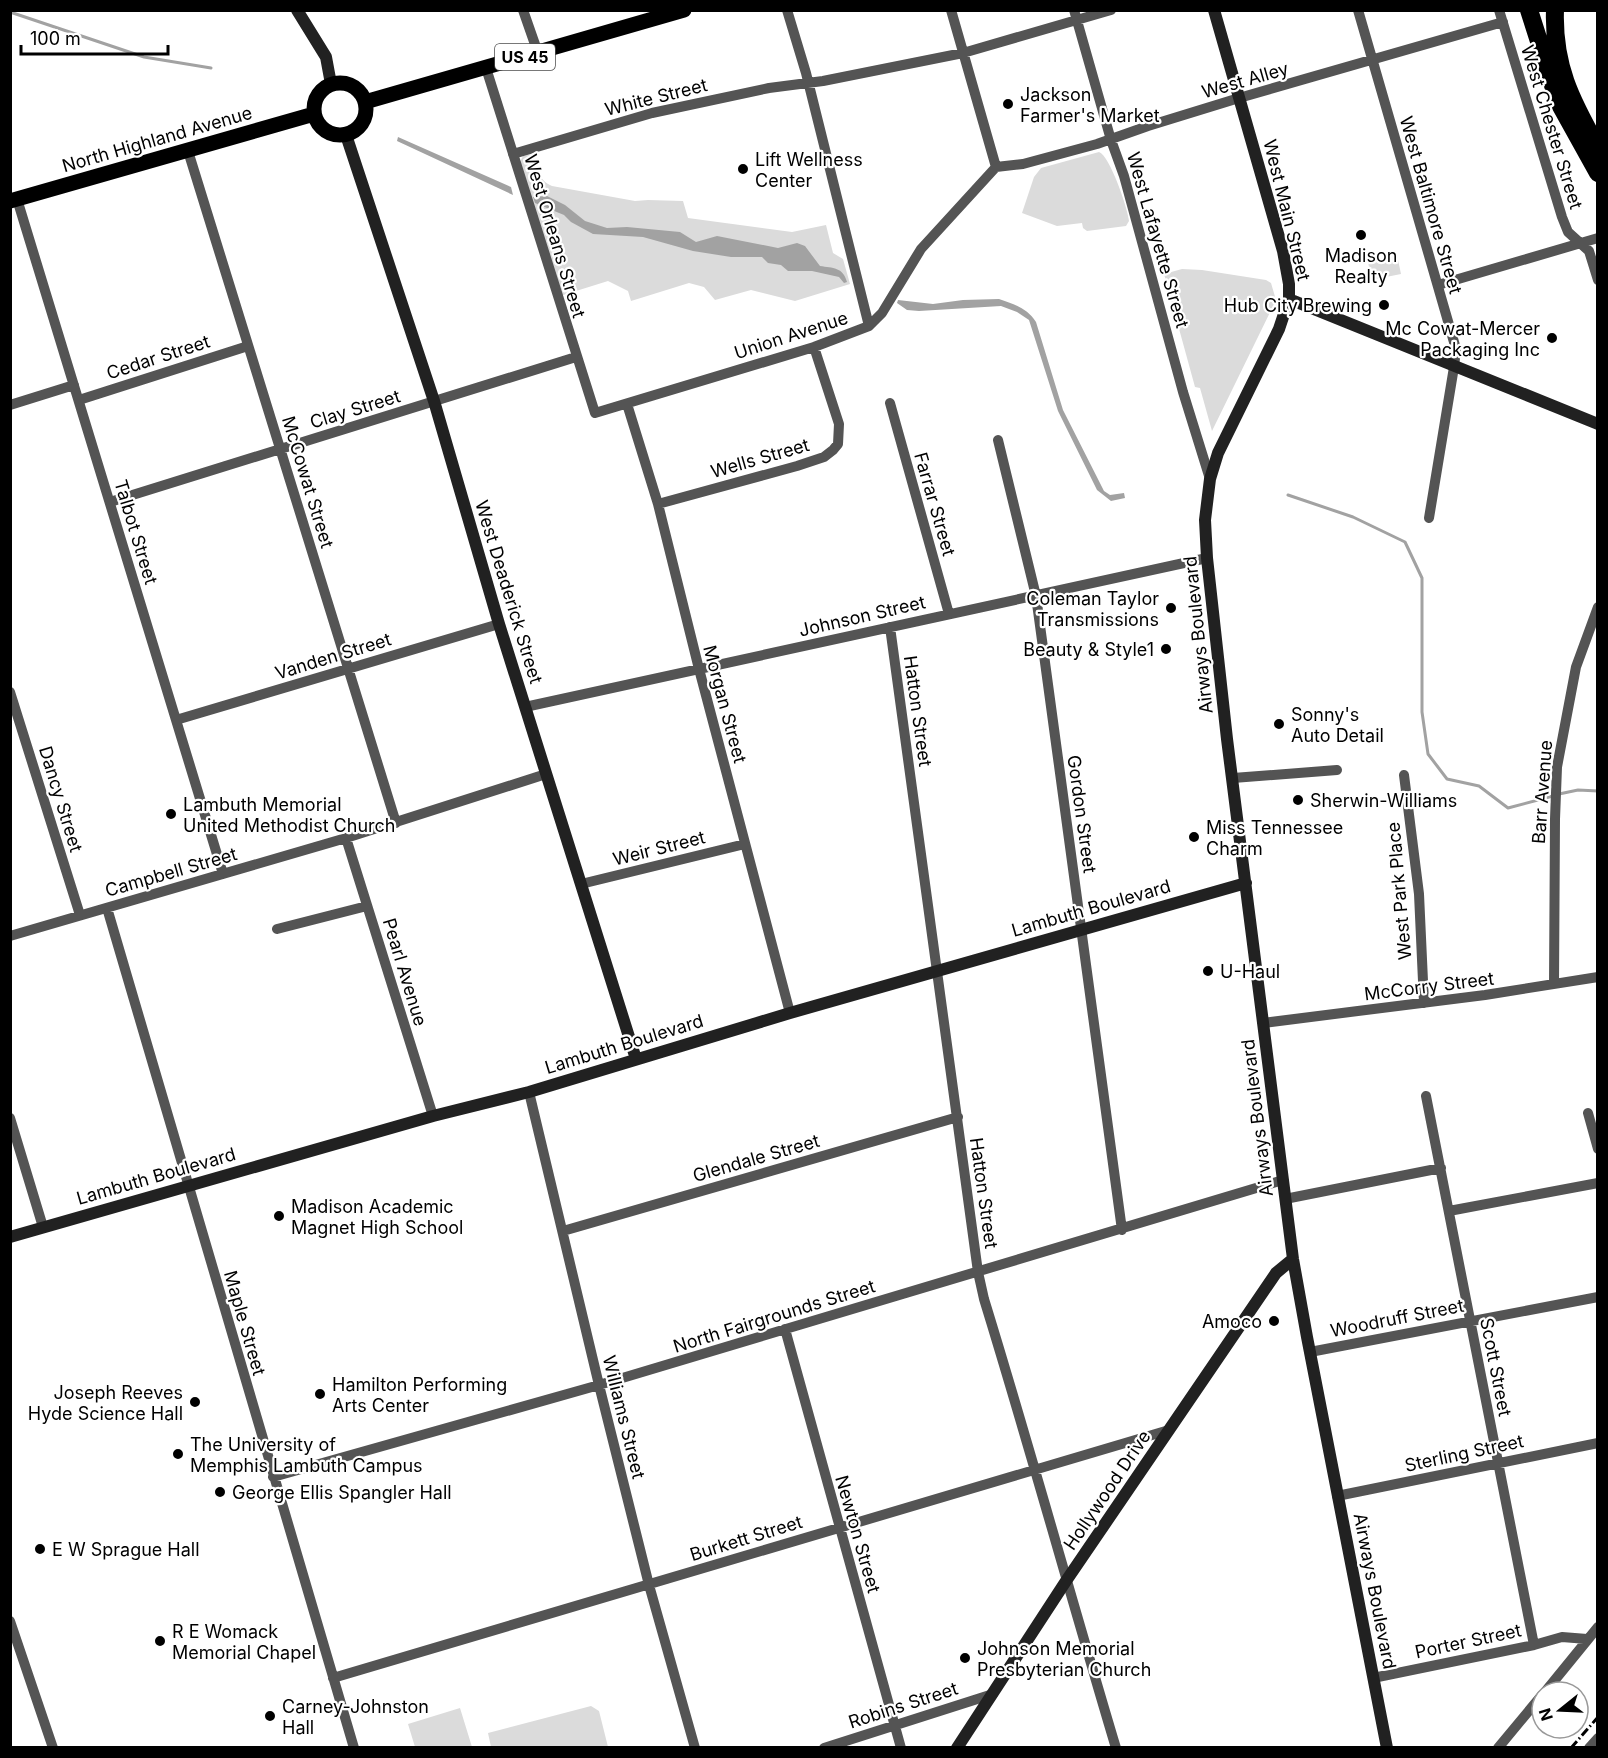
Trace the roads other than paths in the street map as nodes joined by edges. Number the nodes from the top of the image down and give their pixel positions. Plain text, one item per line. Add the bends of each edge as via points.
1 (297, 10) edge
2 (523, 10) edge
3 (684, 10) edge
4 (787, 10) edge
5 (951, 10) edge
6 (1111, 10) edge
7 (1214, 10) edge
8 (1358, 10) edge
9 (1499, 10) edge
10 (1529, 10) edge
11 (1555, 10) edge
12 (1075, 15) edge
13 (1503, 22) junction
14 (537, 53) junction
15 (963, 53) junction
16 (1372, 60) junction
17 (486, 68) junction
18 (808, 83) junction
19 (331, 84) junction
20 (1239, 98) junction
21 (365, 102) junction
22 (314, 114) junction
23 (346, 135) junction
24 (1111, 140) junction
25 (1598, 148) edge
26 (188, 151) junction
27 (513, 154) junction
28 (996, 167) junction
29 (1598, 173) edge
30 (14, 200) edge
31 (1598, 238) edge
32 (1578, 243) junction
33 (1598, 280) edge
34 (1437, 285) junction
35 (1289, 299) junction
36 (869, 326) junction
37 (248, 346) junction
38 (814, 347) junction
39 (576, 357) junction
40 (1454, 367) junction
41 (75, 386) junction
42 (79, 400) junction
43 (434, 401) junction
44 (890, 403) dead end
45 (627, 404) junction
46 (10, 405) edge
47 (595, 413) joint
48 (1598, 424) edge
49 (998, 440) dead end
50 (280, 449) junction
51 (1210, 478) junction
52 (110, 502) junction
53 (658, 504) junction
54 (1429, 518) dead end
55 (1207, 558) junction
56 (1036, 596) junction
57 (1598, 607) edge
58 (949, 614) junction
59 (499, 624) junction
60 (890, 627) junction
61 (348, 669) junction
62 (699, 669) junction
63 (10, 692) edge
64 (525, 706) junction
65 (176, 720) junction
66 (1337, 770) dead end
67 (546, 774) junction
68 (1404, 775) dead end
69 (1233, 778) junction
70 (396, 823) junction
71 (346, 838) junction
72 (745, 844) junction
73 (223, 874) junction
74 (1246, 883) junction
75 (580, 884) junction
76 (367, 906) junction
77 (107, 908) junction
78 (80, 915) junction
79 (277, 929) dead end
80 (1081, 929) junction
81 (11, 932) edge
82 (936, 971) junction
83 (1598, 977) edge
84 (1554, 984) junction
85 (1424, 1003) junction
86 (790, 1013) junction
87 (1263, 1023) junction
88 (636, 1059) junction
89 (529, 1092) junction
90 (1426, 1096) dead end
91 (1588, 1113) dead end
92 (433, 1116) junction
93 (958, 1117) junction
94 (10, 1118) edge
95 (1598, 1149) edge
96 (1441, 1168) junction
97 (1283, 1180) junction
98 (1598, 1183) edge
99 (188, 1187) junction
100 (1285, 1198) junction
101 (1449, 1211) junction
102 (43, 1227) junction
103 (1122, 1230) junction
104 (563, 1231) junction
105 (10, 1237) edge
106 (1293, 1259) junction
107 (978, 1272) junction
108 (1598, 1297) edge
109 (1470, 1321) junction
110 (785, 1329) junction
111 (1310, 1352) junction
112 (599, 1385) junction
113 (1169, 1430) junction
114 (1598, 1443) edge
115 (1497, 1463) junction
116 (1036, 1468) junction
117 (273, 1477) junction
118 (1337, 1496) junction
119 (839, 1528) junction
120 (1066, 1581) junction
121 (649, 1585) junction
122 (10, 1621) edge
123 (1598, 1628) edge
124 (1587, 1639) junction
125 (1534, 1645) junction
126 (333, 1678) junction
127 (1373, 1678) junction
128 (1554, 1680) edge
129 (993, 1694) junction
130 (1530, 1710) edge
131 (895, 1725) junction
132 (1598, 1738) edge
133 (53, 1748) edge
134 (354, 1748) edge
135 (695, 1748) edge
136 (824, 1748) edge
137 (901, 1748) edge
138 (957, 1748) edge
139 (1116, 1748) edge
140 (1387, 1748) edge
141 (1498, 1748) edge
142 (1589, 1748) edge

1 - 19 street via 326,57
2 - 14 street
3 - 14 main road, US 45
4 - 18 street
5 - 15 street
6 - 12 street, White Street
7 - 20 street, West Main Street
8 - 16 street, West Baltimore Street
9 - 13 street, West Chester Street
10 - 29 highway via 1558,101
11 - 25 highway via 1556,51 1562,76
12 - 15 street, White Street
12 - 24 street, West Lafayette Street
13 - 16 street, West Alley
13 - 32 street, West Chester Street via 1562,217
14 - 17 main road, US 45
15 - 18 street, White Street
15 - 28 street
16 - 20 street, West Alley
16 - 34 street, West Baltimore Street
17 - 21 main road, US 45
17 - 27 street, West Orleans Street
18 - 27 street, White Street via 652,112
18 - 36 street
19 - 21 main road via 356,88
19 - 22 main road via 317,96
20 - 24 street, West Alley
20 - 35 street, West Main Street via 1282,251
21 - 23 main road via 360,126
22 - 23 main road via 322,128
22 - 26 main road, North Highland Avenue
23 - 43 street, West Deaderick Street
24 - 28 street, West Alley via 1023,164
24 - 51 street, West Lafayette Street
26 - 30 main road, North Highland Avenue
26 - 37 street, McCowat Street
27 - 39 street, West Orleans Street
28 - 36 street, Union Avenue via 921,249 882,313
30 - 41 street, Talbot Street
31 - 32 street
32 - 33 street, West Chester Street via 1589,251
32 - 34 street
34 - 40 street, West Baltimore Street via 1456,349
35 - 40 street
35 - 51 street, West Main Street via 1280,329 1218,453
36 - 38 street, Union Avenue
37 - 42 street, Cedar Street
37 - 50 street, McCowat Street
38 - 45 street, Union Avenue
38 - 53 street, Wells Street via 839,424 838,444 833,450 797,466
39 - 43 street, Clay Street
39 - 47 street, West Orleans Street
40 - 48 street
40 - 54 street, West Baltimore Street
41 - 42 street, Talbot Street
41 - 46 street
42 - 52 street, Talbot Street
43 - 50 street, Clay Street
43 - 59 street, West Deaderick Street
44 - 58 street, Farrar Street
45 - 47 street, Union Avenue
45 - 53 street, Morgan Street
49 - 56 street, Gordon Street
50 - 52 street, Clay Street
50 - 61 street, McCowat Street
51 - 55 street, Airways Boulevard via 1205,520
52 - 65 street, Talbot Street
53 - 62 street, Morgan Street
55 - 56 street, Johnson Street
55 - 69 street, Airways Boulevard
56 - 58 street, Johnson Street
56 - 80 street, Gordon Street
57 - 84 street, Barr Avenue via 1576,667 1556,787
58 - 60 street, Johnson Street
59 - 61 street, Vanden Street
59 - 64 street, West Deaderick Street
60 - 62 street, Johnson Street
60 - 82 street, Hatton Street
61 - 65 street, Vanden Street
61 - 70 street, McCowat Street
62 - 64 street, Johnson Street
62 - 72 street, Morgan Street
63 - 78 street, Dancy Street
64 - 67 street, West Deaderick Street
65 - 73 street, Talbot Street
66 - 69 street
67 - 70 street, Campbell Street
67 - 75 street, West Deaderick Street
68 - 85 street, West Park Place via 1419,894
69 - 74 street, Airways Boulevard
70 - 71 street, Campbell Street
71 - 73 street, Campbell Street
71 - 76 street, Pearl Avenue
72 - 75 street, Weir Street
72 - 86 street, Morgan Street
73 - 77 street, Campbell Street
74 - 80 street, Lambuth Boulevard
74 - 87 street, Airways Boulevard
75 - 88 street, West Deaderick Street
76 - 79 street
76 - 92 street, Pearl Avenue
77 - 78 street, Campbell Street
77 - 99 street, Maple Street
78 - 81 street, Campbell Street
80 - 82 street, Lambuth Boulevard
80 - 103 street, Gordon Street
82 - 86 street, Lambuth Boulevard
82 - 93 street, Hatton Street
83 - 84 street, McCorry Street
84 - 85 street, McCorry Street
85 - 87 street, McCorry Street
86 - 88 street, Lambuth Boulevard
87 - 97 street, Airways Boulevard
88 - 89 street, Lambuth Boulevard
89 - 92 street, Lambuth Boulevard
89 - 104 street, Williams Street
90 - 96 street, Scott Street
91 - 95 street
92 - 99 street, Lambuth Boulevard
93 - 104 street, Glendale Street
93 - 107 street, Hatton Street
94 - 102 street
96 - 100 street
96 - 101 street, Scott Street
97 - 100 street, Airways Boulevard
97 - 103 street, North Fairgrounds Street
98 - 101 street
99 - 102 street, Lambuth Boulevard
99 - 117 street, Maple Street
100 - 106 street, Airways Boulevard
101 - 109 street, Scott Street
102 - 105 street, Lambuth Boulevard
103 - 107 street, North Fairgrounds Street
104 - 112 street, Williams Street
106 - 111 street, Airways Boulevard
106 - 113 street, Hollywood Drive via 1276,1273
107 - 110 street, North Fairgrounds Street
107 - 116 street, Hatton Street
108 - 109 street, Woodruff Street
109 - 111 street, Woodruff Street
109 - 115 street, Scott Street
110 - 112 street, North Fairgrounds Street
110 - 119 street, Newton Street
111 - 118 street, Airways Boulevard
112 - 117 street, North Fairgrounds Street
112 - 121 street, Williams Street
113 - 116 street, Burkett Street
113 - 120 street, Hollywood Drive
114 - 115 street, Sterling Street
115 - 118 street, Sterling Street
115 - 125 street, Scott Street
116 - 119 street, Burkett Street
116 - 120 street, Hatton Street
117 - 126 street, Maple Street
118 - 127 street, Airways Boulevard
119 - 121 street, Burkett Street
119 - 131 street, Newton Street
120 - 129 street, Hollywood Drive
120 - 139 street, Hatton Street
121 - 126 street, Burkett Street
121 - 135 street, Williams Street
122 - 133 street
123 - 124 street
124 - 125 street, Porter Street via 1562,1637
124 - 128 street
125 - 127 street, Porter Street
126 - 134 street, Maple Street
127 - 140 street, Airways Boulevard
129 - 131 street, Robins Street
129 - 138 street, Hollywood Drive
130 - 141 street
131 - 136 street, Robins Street
131 - 137 street, Newton Street
132 - 142 street

